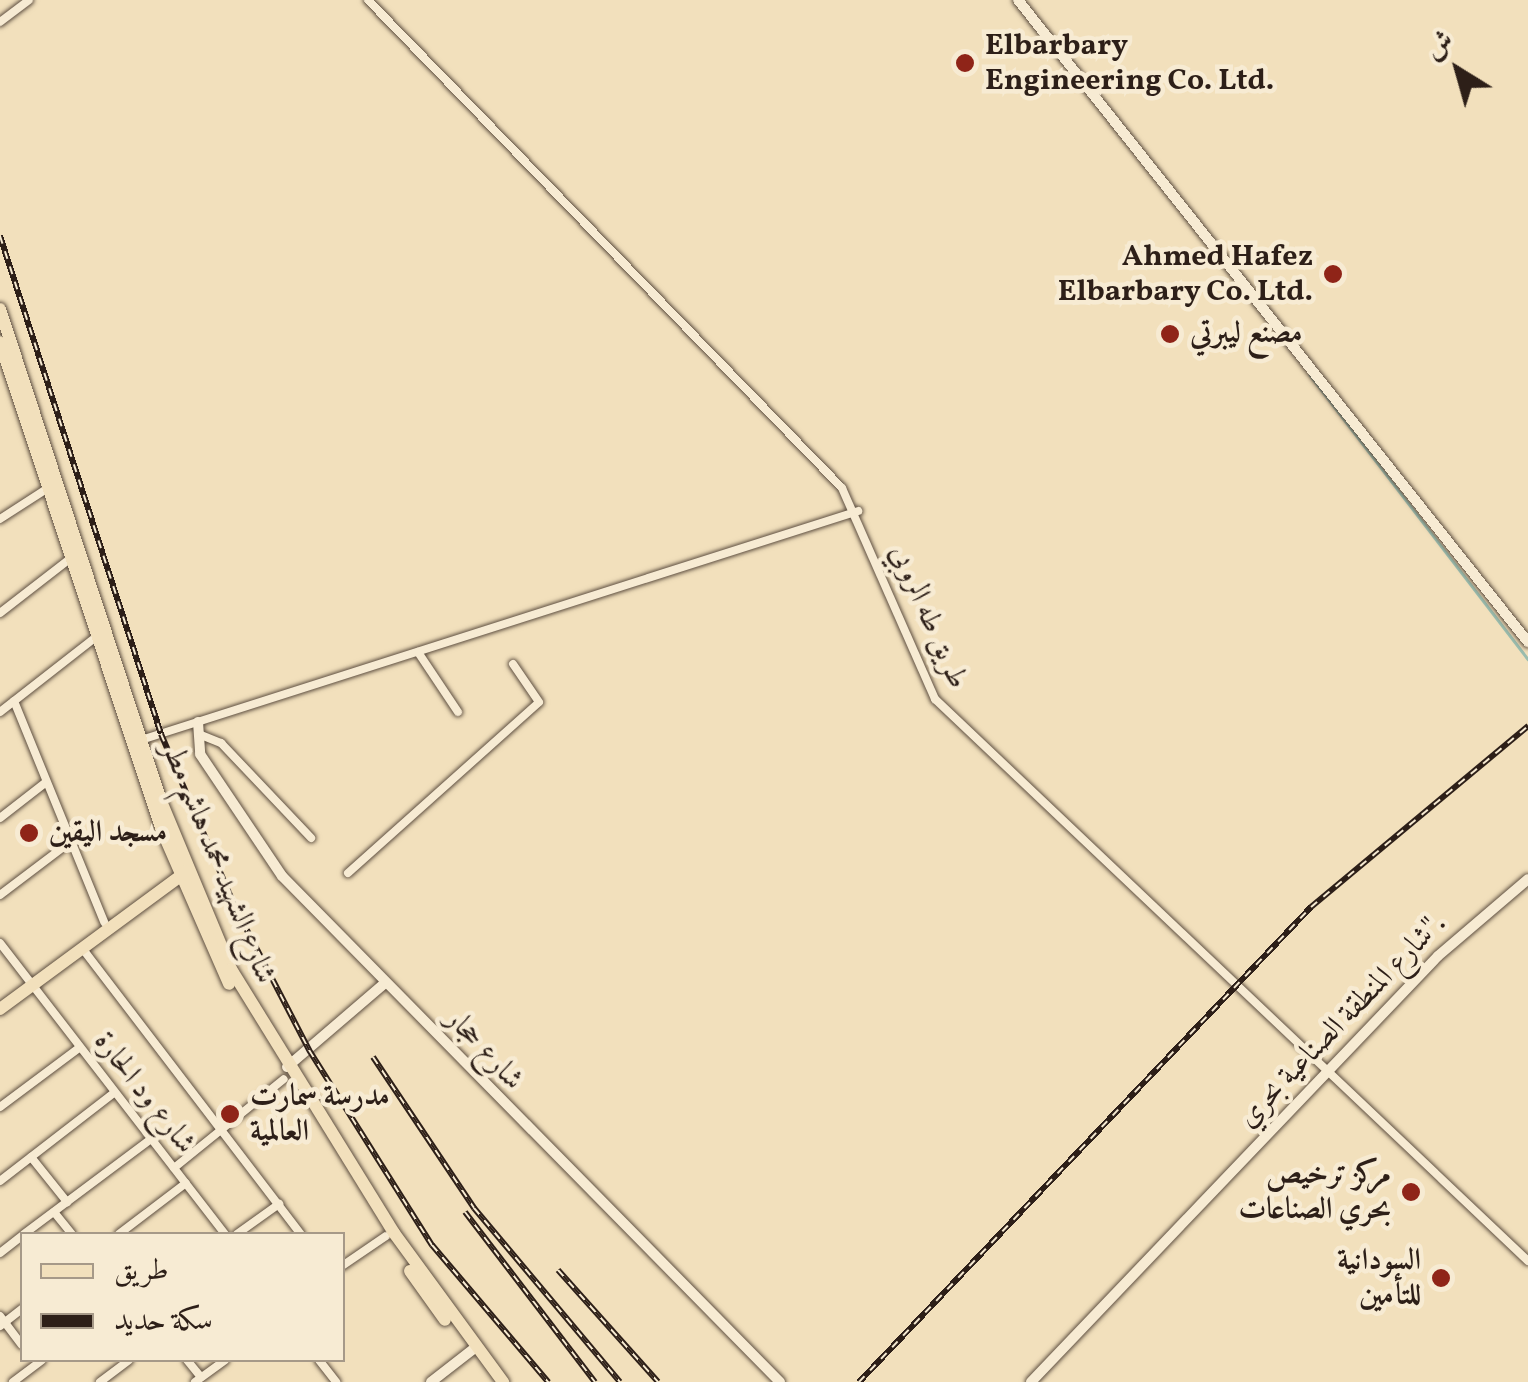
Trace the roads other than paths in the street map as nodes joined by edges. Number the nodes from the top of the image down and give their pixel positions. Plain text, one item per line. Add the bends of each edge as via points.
1 (30, 0) edge
2 (368, 0) edge
3 (1018, 0) edge
4 (0, 22) edge
5 (0, 309) edge
6 (1, 349) edge
7 (48, 488) junction
8 (858, 511) junction
9 (0, 519) edge
10 (70, 558) junction
11 (0, 612) edge
12 (96, 637) junction
13 (1528, 642) edge
14 (418, 652) junction
15 (513, 664) dead end
16 (14, 700) junction
17 (0, 712) edge
18 (458, 712) dead end
19 (198, 722) junction
20 (201, 735) junction
21 (141, 740) junction
22 (44, 783) junction
23 (0, 818) edge
24 (310, 838) dead end
25 (70, 842) junction
26 (182, 868) junction
27 (348, 873) dead end
28 (1528, 879) edge
29 (0, 895) edge
30 (104, 922) junction
31 (0, 943) edge
32 (82, 948) junction
33 (30, 982) junction
34 (386, 982) junction
35 (0, 999) edge
36 (0, 1009) edge
37 (79, 1048) junction
38 (1329, 1069) junction
39 (285, 1073) junction
40 (114, 1093) junction
41 (0, 1107) edge
42 (218, 1133) junction
43 (151, 1139) junction
44 (31, 1157) junction
45 (174, 1168) junction
46 (0, 1181) edge
47 (186, 1184) junction
48 (67, 1202) junction
49 (279, 1204) junction
50 (54, 1212) junction
51 (222, 1230) edge
52 (27, 1232) edge
53 (70, 1232) edge
54 (122, 1232) edge
55 (239, 1232) edge
56 (300, 1232) edge
57 (386, 1236) junction
58 (20, 1237) edge
59 (0, 1253) edge
60 (1528, 1261) edge
61 (345, 1264) edge
62 (2, 1321) edge
63 (20, 1343) edge
64 (473, 1349) junction
65 (37, 1362) edge
66 (127, 1362) edge
67 (221, 1362) edge
68 (321, 1362) edge
69 (24, 1373) junction
70 (198, 1380) edge
71 (13, 1382) edge
72 (31, 1382) edge
73 (100, 1382) edge
74 (336, 1382) edge
75 (430, 1382) edge
76 (492, 1382) edge
77 (502, 1382) edge
78 (780, 1382) edge
79 (1030, 1382) edge

1 - 4 street
2 - 8 street, طريق طه الروبي
3 - 13 street
5 - 21 main road, شارع الشهيد محمد هاشم مطر
6 - 7 main road, شارع الشهيد محمد هاشم مطر
7 - 9 street
7 - 10 main road, شارع الشهيد محمد هاشم مطر
8 - 14 street
8 - 38 street, طريق طه الروبي via 935,700
10 - 11 street
10 - 12 main road, شارع الشهيد محمد هاشم مطر
12 - 16 street
12 - 26 main road, شارع الشهيد محمد هاشم مطر
14 - 18 street
14 - 19 street
15 - 27 street via 539,702
16 - 17 street
16 - 22 street
19 - 20 street, شارع حجار
19 - 21 street
20 - 24 street via 221,742
20 - 34 street, شارع حجار via 200,754 244,827
21 - 26 main road, شارع الشهيد محمد هاشم مطر
22 - 23 street
22 - 25 street
25 - 29 street
25 - 30 street
26 - 30 main road
26 - 32 main road
26 - 39 main road, شارع الشهيد محمد هاشم مطر
28 - 38 street, شارع المنطقة الصناعية بحري".
30 - 33 main road
31 - 33 street, شارع ود الحارة
32 - 33 main road
32 - 42 street
33 - 35 main road
33 - 36 main road
33 - 37 street, شارع ود الحارة
34 - 39 street
34 - 78 street, شارع حجار
37 - 40 street, شارع ود الحارة
37 - 41 street
38 - 60 street, طريق طه الروبي
38 - 79 street, شارع المنطقة الصناعية بحري".
39 - 42 street
39 - 57 main road, شارع الشهيد محمد هاشم مطر
39 - 64 main road, شارع الشهيد محمد هاشم مطر
40 - 43 street, شارع ود الحارة
40 - 44 street
42 - 45 street
42 - 49 street
43 - 45 street, شارع ود الحارة
43 - 48 street
44 - 46 street
44 - 48 street
45 - 47 street, شارع ود الحارة
47 - 51 street, شارع ود الحارة
47 - 54 street
48 - 50 street
49 - 55 street
49 - 56 street
50 - 52 street
50 - 53 street
57 - 61 street
57 - 64 main road, شارع الشهيد محمد هاشم مطر
58 - 59 street
62 - 63 street
64 - 75 street
64 - 76 main road, شارع الشهيد محمد هاشم مطر
64 - 77 main road, شارع الشهيد محمد هاشم مطر
65 - 69 street
66 - 73 street
67 - 70 street
68 - 74 street
69 - 71 street
69 - 72 street

